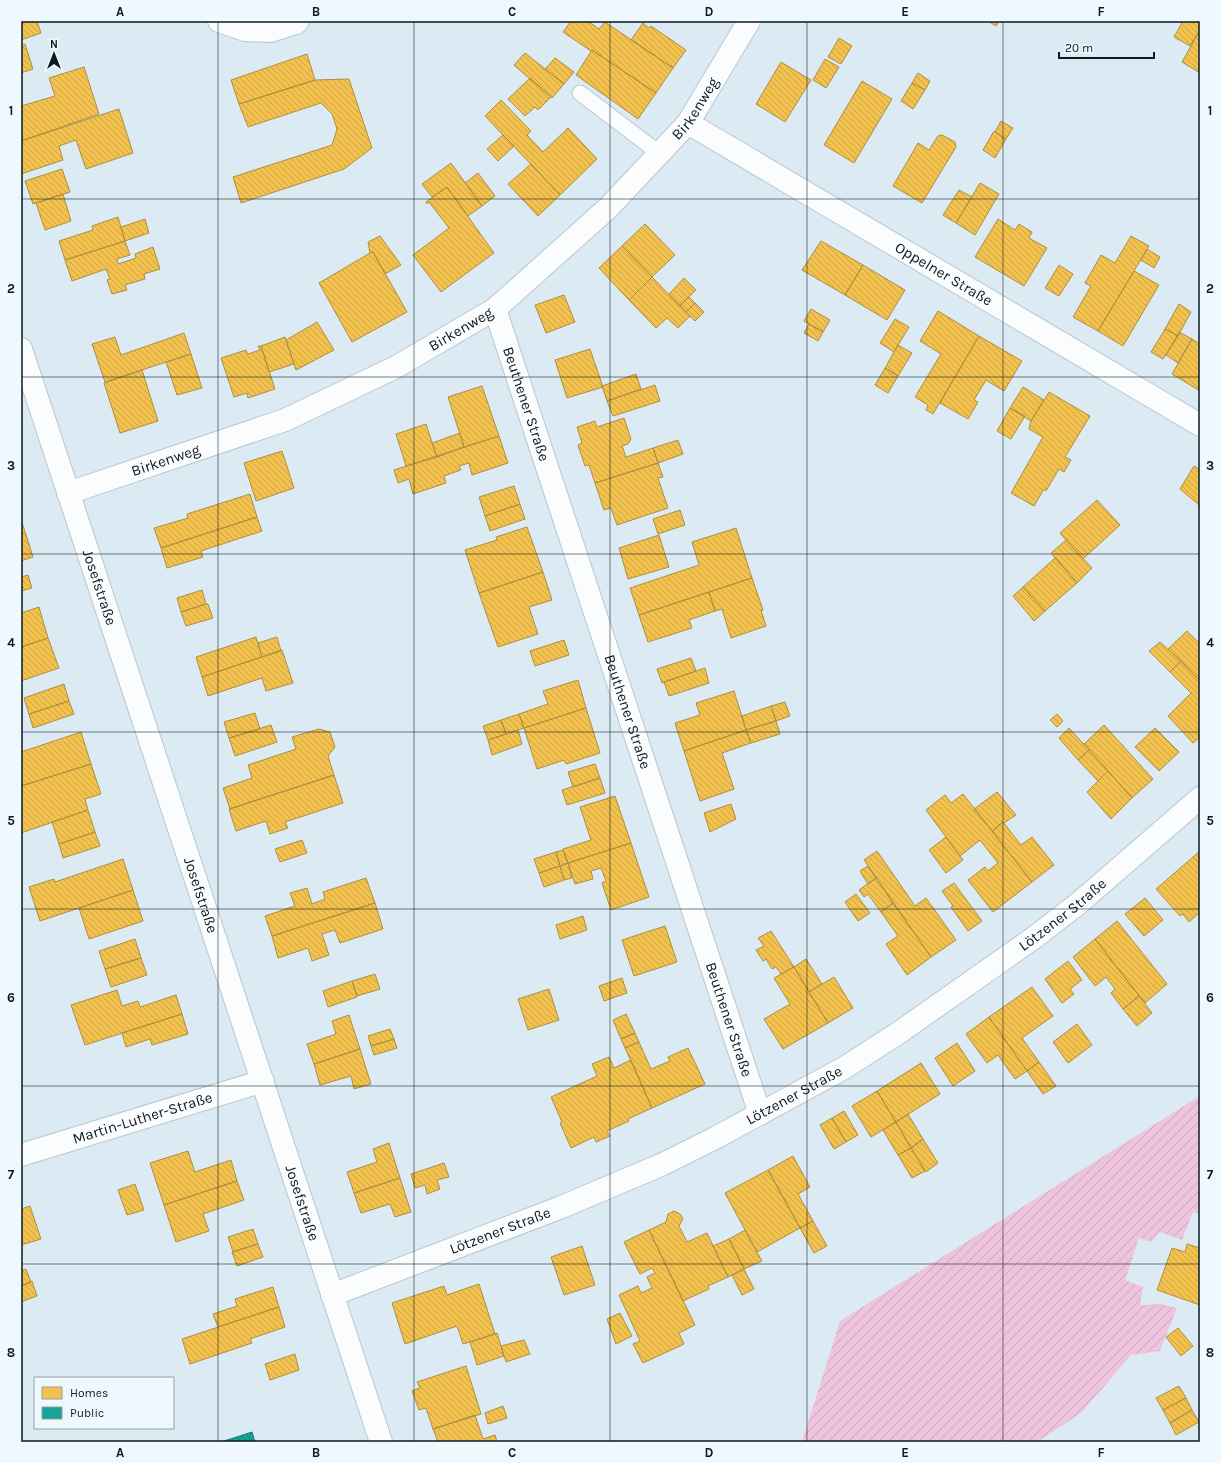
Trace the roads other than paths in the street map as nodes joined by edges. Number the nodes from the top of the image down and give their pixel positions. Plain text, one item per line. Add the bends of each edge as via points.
1 (219, 21) edge
2 (298, 21) edge
3 (749, 21) edge
4 (580, 93) dead end
5 (688, 123) junction
6 (659, 152) junction
7 (495, 309) junction
8 (21, 349) edge
9 (1200, 425) edge
10 (68, 493) junction
11 (1200, 798) edge
12 (263, 1081) junction
13 (760, 1114) junction
14 (21, 1155) edge
15 (332, 1295) junction
16 (381, 1442) edge

1 - 2 street via 245,30 270,31
3 - 5 street, Birkenweg
4 - 6 lane
5 - 6 street, Birkenweg
5 - 9 street, Oppelner Straße
6 - 7 street, Birkenweg via 608,208
7 - 10 street, Birkenweg via 396,367 285,420
7 - 13 street, Beuthener Straße
8 - 10 street, Josefstraße
10 - 12 street, Josefstraße
11 - 13 street, Lötzener Straße via 1079,903 961,990 844,1068
12 - 14 street, Martin-Luther-Straße
12 - 15 street, Josefstraße
13 - 15 street, Lötzener Straße via 654,1168
15 - 16 street, Josefstraße

